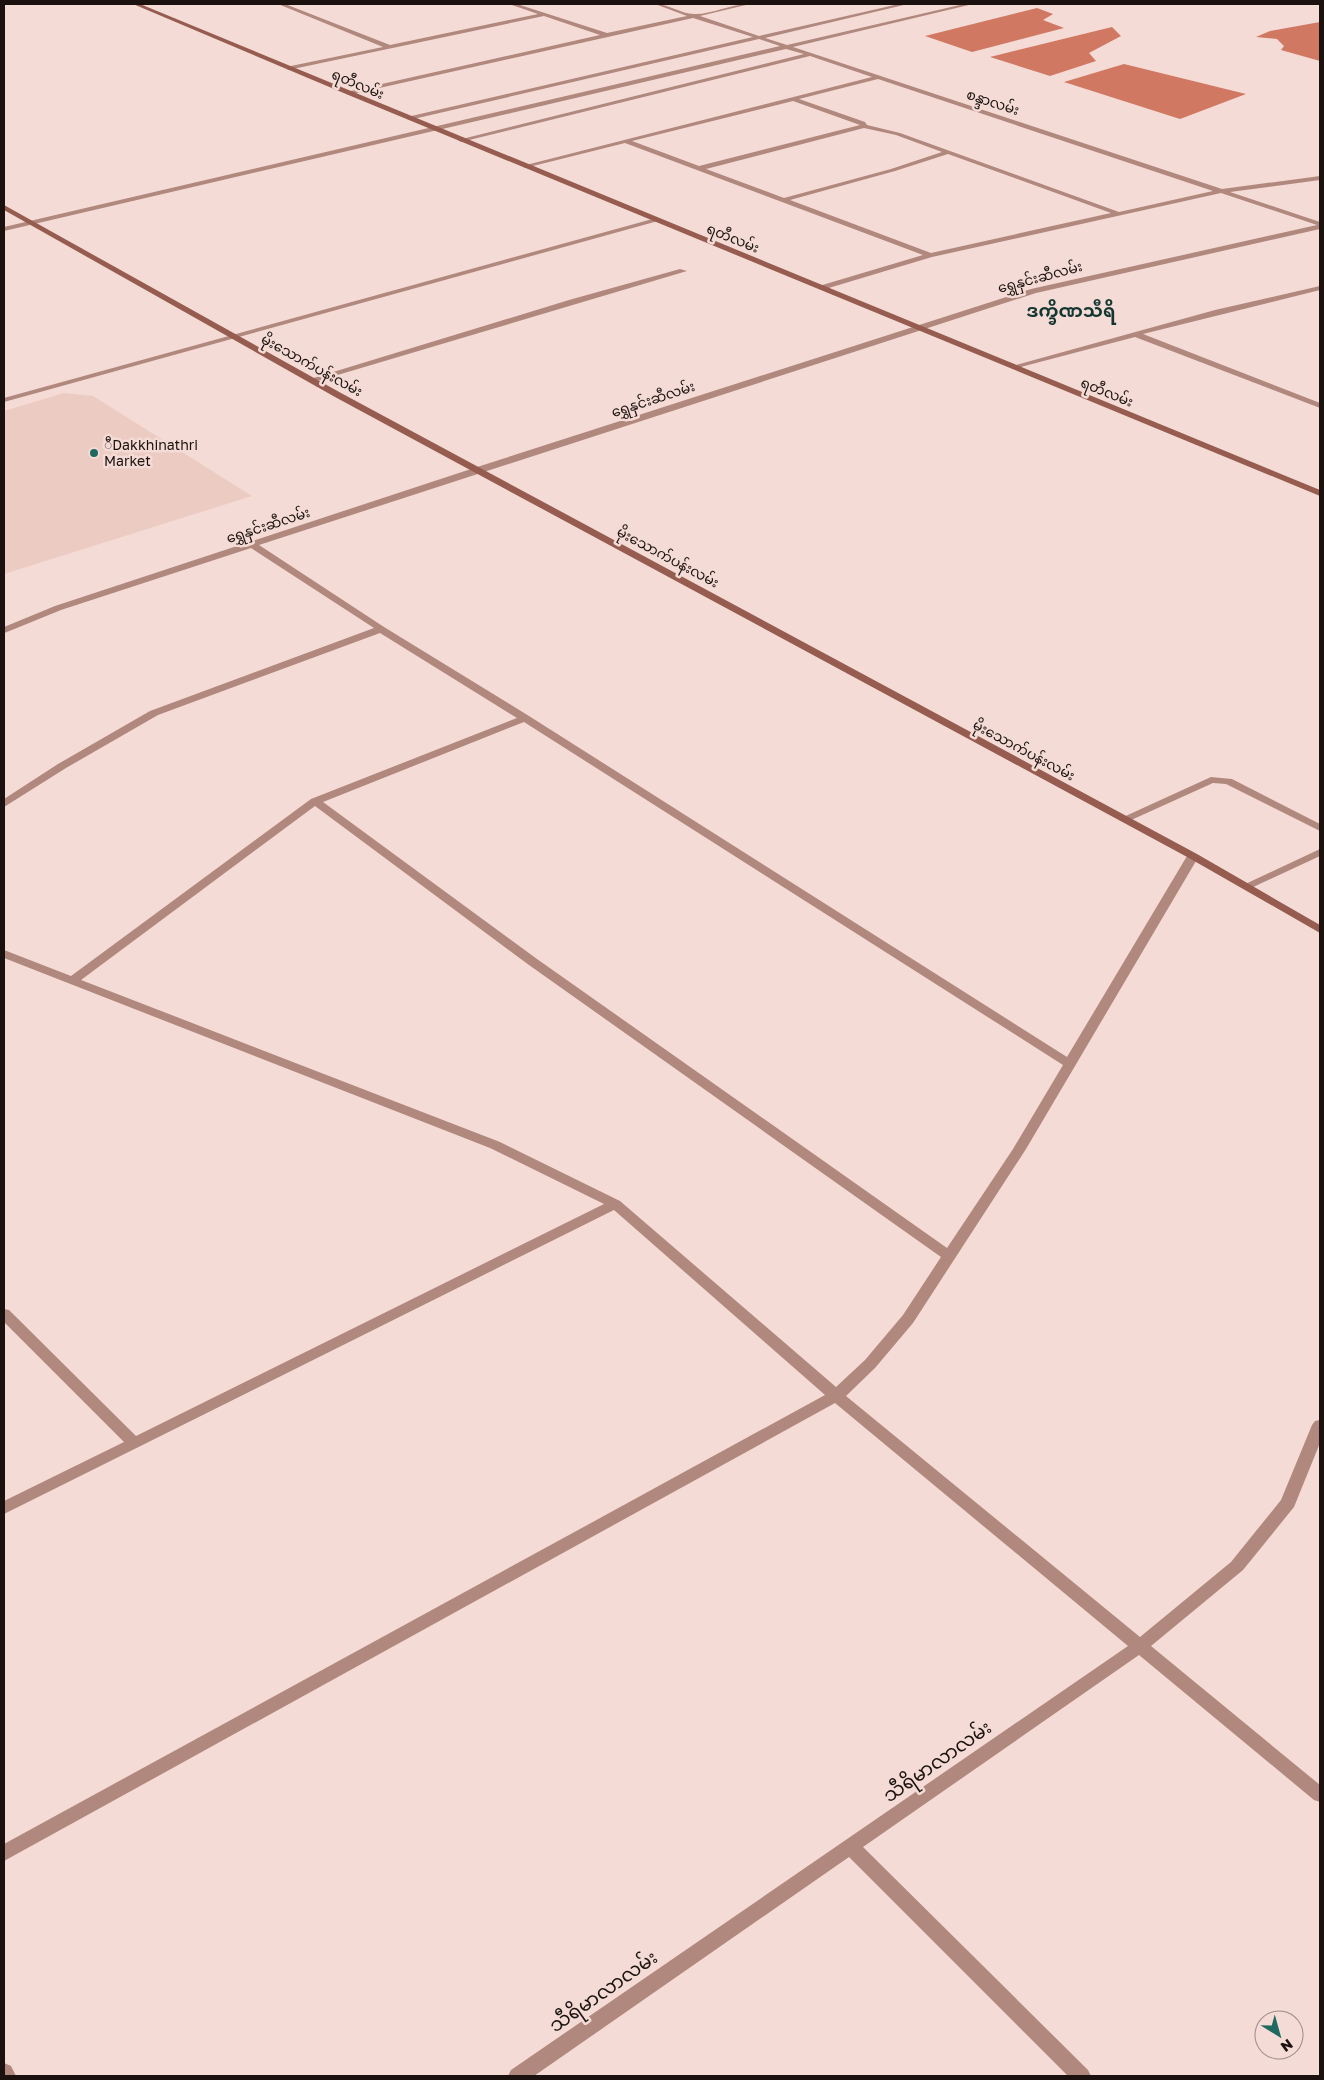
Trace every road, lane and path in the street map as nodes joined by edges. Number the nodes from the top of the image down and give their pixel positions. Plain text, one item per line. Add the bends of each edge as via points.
1 (136, 4) edge
2 (285, 4) edge
3 (512, 4) edge
4 (658, 4) edge
5 (747, 4) edge
6 (905, 4) edge
7 (970, 4) edge
8 (543, 15) junction
9 (694, 16) junction
10 (606, 35) junction
11 (762, 37) junction
12 (789, 46) junction
13 (389, 47) junction
14 (812, 54) junction
15 (288, 68) junction
16 (880, 77) junction
17 (348, 93) junction
18 (794, 99) junction
19 (409, 118) junction
20 (864, 126) junction
21 (435, 129) junction
22 (461, 140) junction
23 (626, 141) junction
24 (948, 152) junction
25 (525, 166) junction
26 (700, 168) junction
27 (1320, 178) edge
28 (1222, 191) junction
29 (784, 200) junction
30 (5, 208) edge
31 (1119, 214) junction
32 (656, 220) junction
33 (32, 222) junction
34 (1320, 225) edge
35 (4, 229) edge
36 (930, 255) junction
37 (683, 271) dead end
38 (822, 288) junction
39 (1320, 288) edge
40 (917, 327) junction
41 (1135, 334) junction
42 (234, 337) junction
43 (1013, 367) junction
44 (311, 380) junction
45 (4, 400) edge
46 (1320, 406) edge
47 (477, 470) junction
48 (1320, 493) edge
49 (253, 544) junction
50 (381, 629) junction
51 (4, 630) edge
52 (525, 718) junction
53 (315, 801) junction
54 (4, 804) edge
55 (1125, 819) junction
56 (1320, 828) edge
57 (1320, 852) edge
58 (1193, 856) junction
59 (1247, 886) junction
60 (1320, 930) edge
61 (4, 954) edge
62 (72, 981) junction
63 (1070, 1064) junction
64 (615, 1204) junction
65 (949, 1256) junction
66 (4, 1314) edge
67 (836, 1396) junction
68 (1320, 1425) edge
69 (134, 1443) junction
70 (4, 1508) edge
71 (1140, 1646) junction
72 (1320, 1795) edge
73 (850, 1847) junction
74 (4, 1853) edge
75 (4, 2072) edge
76 (6, 2076) edge
77 (518, 2076) edge
78 (1081, 2076) edge

1 - 15 street, ရတီလမ်း
2 - 13 street
3 - 8 street
4 - 9 street, စန္ဒာလမ်း
5 - 9 street
6 - 11 street
7 - 12 street
8 - 10 street
8 - 13 street
9 - 10 street
9 - 11 street, စန္ဒာလမ်း
10 - 17 street
11 - 12 street, စန္ဒာလမ်း
11 - 19 street
12 - 14 street, စန္ဒာလမ်း
12 - 21 street
13 - 15 street
14 - 16 street, စန္ဒာလမ်း
14 - 22 street
15 - 17 street, ရတီလမ်း
16 - 18 street
16 - 28 street, စန္ဒာလမ်း
17 - 19 street, ရတီလမ်း
18 - 20 street
18 - 23 street
19 - 21 street, ရတီလမ်း
20 - 24 street
20 - 26 street
21 - 22 street, ရတီလမ်း
21 - 33 street
22 - 25 street, ရတီလမ်း
23 - 25 street
23 - 26 street
24 - 29 street
24 - 31 street
25 - 32 street, ရတီလမ်း
26 - 29 street
27 - 28 street
28 - 31 street
28 - 34 street, စန္ဒာလမ်း
29 - 36 street
30 - 33 street, မိုးသောက်ပန်းလမ်း
31 - 36 street
32 - 38 street, ရတီလမ်း
32 - 42 street
33 - 35 street
33 - 42 street, မိုးသောက်ပန်းလမ်း
34 - 40 street, ရွှေနှင်းဆီလမ်း via 1034,290
36 - 38 street
37 - 44 street
38 - 40 street, ရတီလမ်း
39 - 41 street
40 - 43 street, ရတီလမ်း
40 - 47 street, ရွှေနှင်းဆီလမ်း
41 - 43 street
41 - 46 street
42 - 44 street, မိုးသောက်ပန်းလမ်း
42 - 45 street
43 - 48 street, ရတီလမ်း
44 - 47 street, မိုးသောက်ပန်းလမ်း
47 - 49 street, ရွှေနှင်းဆီလမ်း
47 - 55 street, မိုးသောက်ပန်းလမ်း
49 - 50 street
49 - 51 street, ရွှေနှင်းဆီလမ်း via 58,608
50 - 52 street
50 - 54 street via 154,713
52 - 53 street
52 - 63 street
53 - 62 street
53 - 65 street via 532,962
55 - 56 street via 1210,780 1228,781
55 - 58 street, မိုးသောက်ပန်းလမ်း
57 - 59 street
58 - 59 street, မိုးသောက်ပန်းလမ်း
58 - 63 street
59 - 60 street, မိုးသောက်ပန်းလမ်း
61 - 62 street
62 - 64 street via 495,1145
63 - 65 street
64 - 67 street
64 - 69 street
65 - 67 street via 908,1318 870,1364
66 - 69 street
67 - 71 street
67 - 74 street
68 - 71 street, သီရိမာလာလမ်း via 1288,1503 1237,1566
69 - 70 street
71 - 72 street
71 - 73 street, သီရိမာလာလမ်း
73 - 77 street, သီရိမာလာလမ်း
73 - 78 street
75 - 76 street

